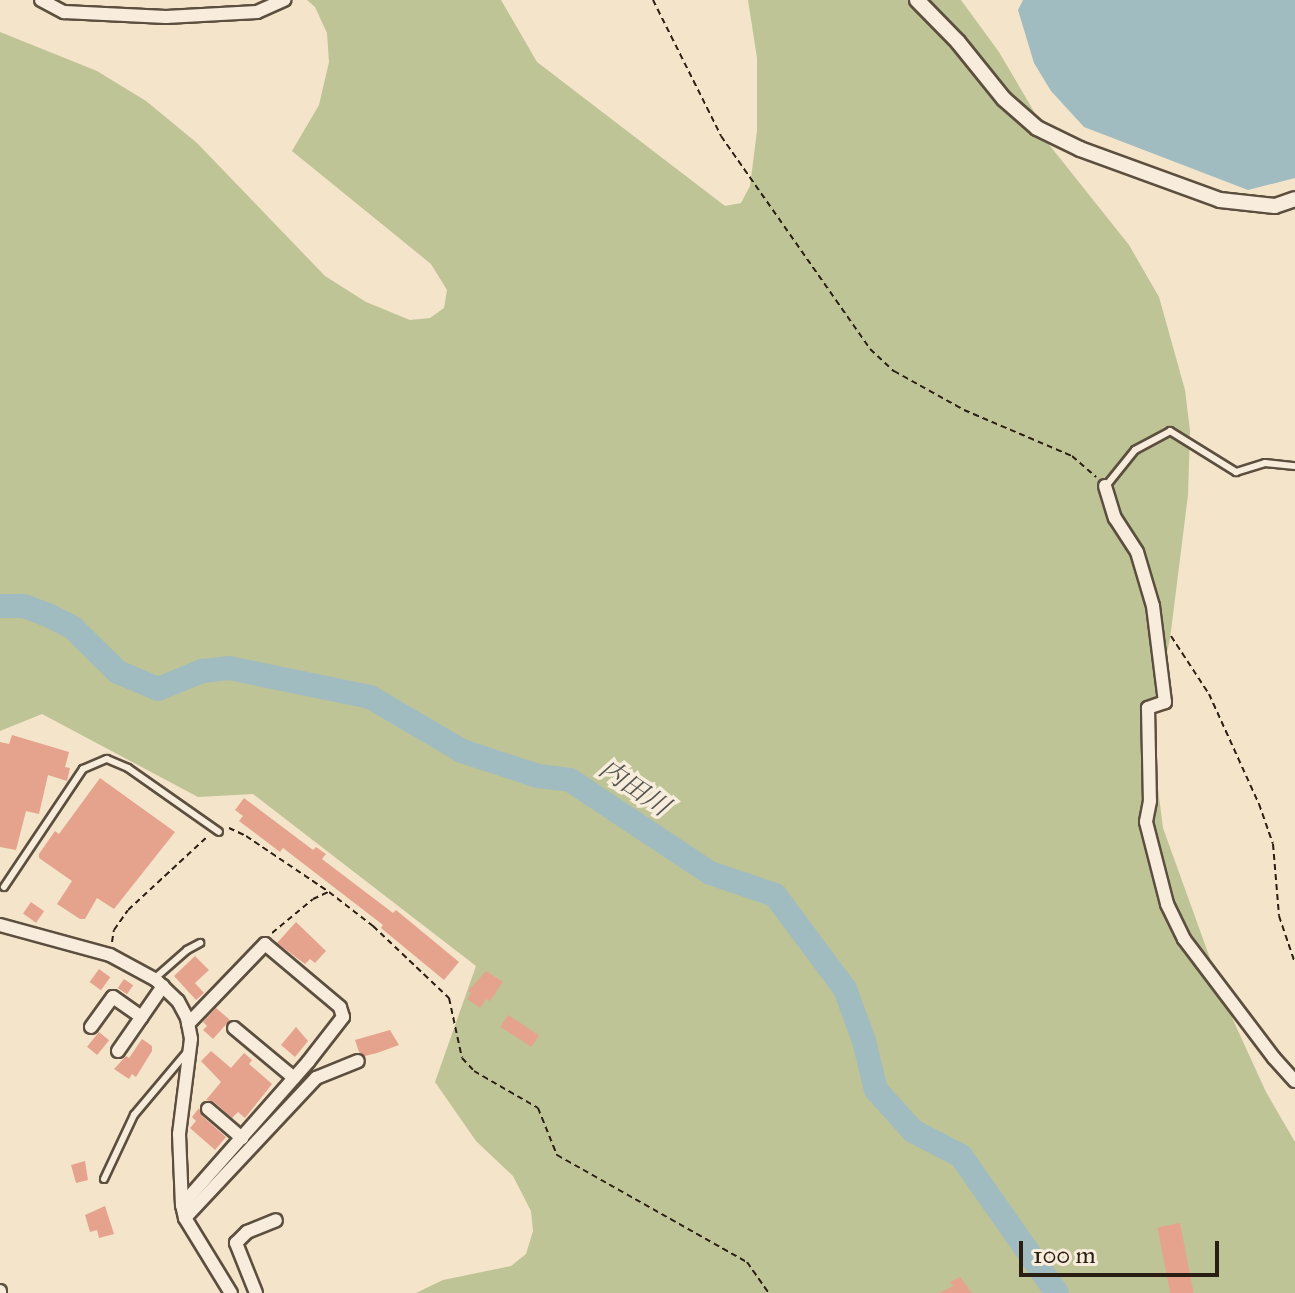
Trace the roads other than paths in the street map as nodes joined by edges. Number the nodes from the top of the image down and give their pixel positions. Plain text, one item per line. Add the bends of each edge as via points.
1 (41, 0) edge
2 (284, 0) edge
3 (917, 0) edge
4 (1295, 199) edge
5 (1295, 466) edge
6 (1105, 486) joint
7 (219, 832) road end
8 (4, 887) dead end
9 (0, 925) edge
10 (200, 943) dead end
11 (158, 982) junction
12 (142, 1017) junction
13 (188, 1024) junction
14 (91, 1027) dead end
15 (234, 1028) dead end
16 (190, 1049) junction
17 (118, 1051) dead end
18 (358, 1061) dead end
19 (294, 1078) junction
20 (1295, 1081) edge
21 (208, 1109) dead end
22 (242, 1138) junction
23 (104, 1179) dead end
24 (184, 1211) junction
25 (276, 1220) dead end
26 (231, 1293) edge
27 (256, 1293) edge

1 - 2 street via 64,12 166,17 257,12
3 - 4 street via 1004,99 1037,128 1220,200 1275,206
5 - 6 lane via 1265,463 1236,472 1170,431 1135,450
6 - 20 street via 1115,518 1137,552 1153,606 1165,702 1148,708 1146,822 1167,904 1184,939
7 - 8 lane via 107,759 83,769
9 - 11 street via 110,955
10 - 11 lane
11 - 12 street
11 - 13 street via 178,1001
12 - 14 street via 113,997
12 - 17 street
13 - 16 street
13 - 19 street via 265,944 340,1007 343,1017
15 - 19 street
16 - 23 lane via 134,1115
16 - 24 street via 179,1134
18 - 24 street via 316,1078
19 - 22 street
21 - 22 street
22 - 24 street
24 - 26 street
25 - 27 street via 247,1232 236,1243

